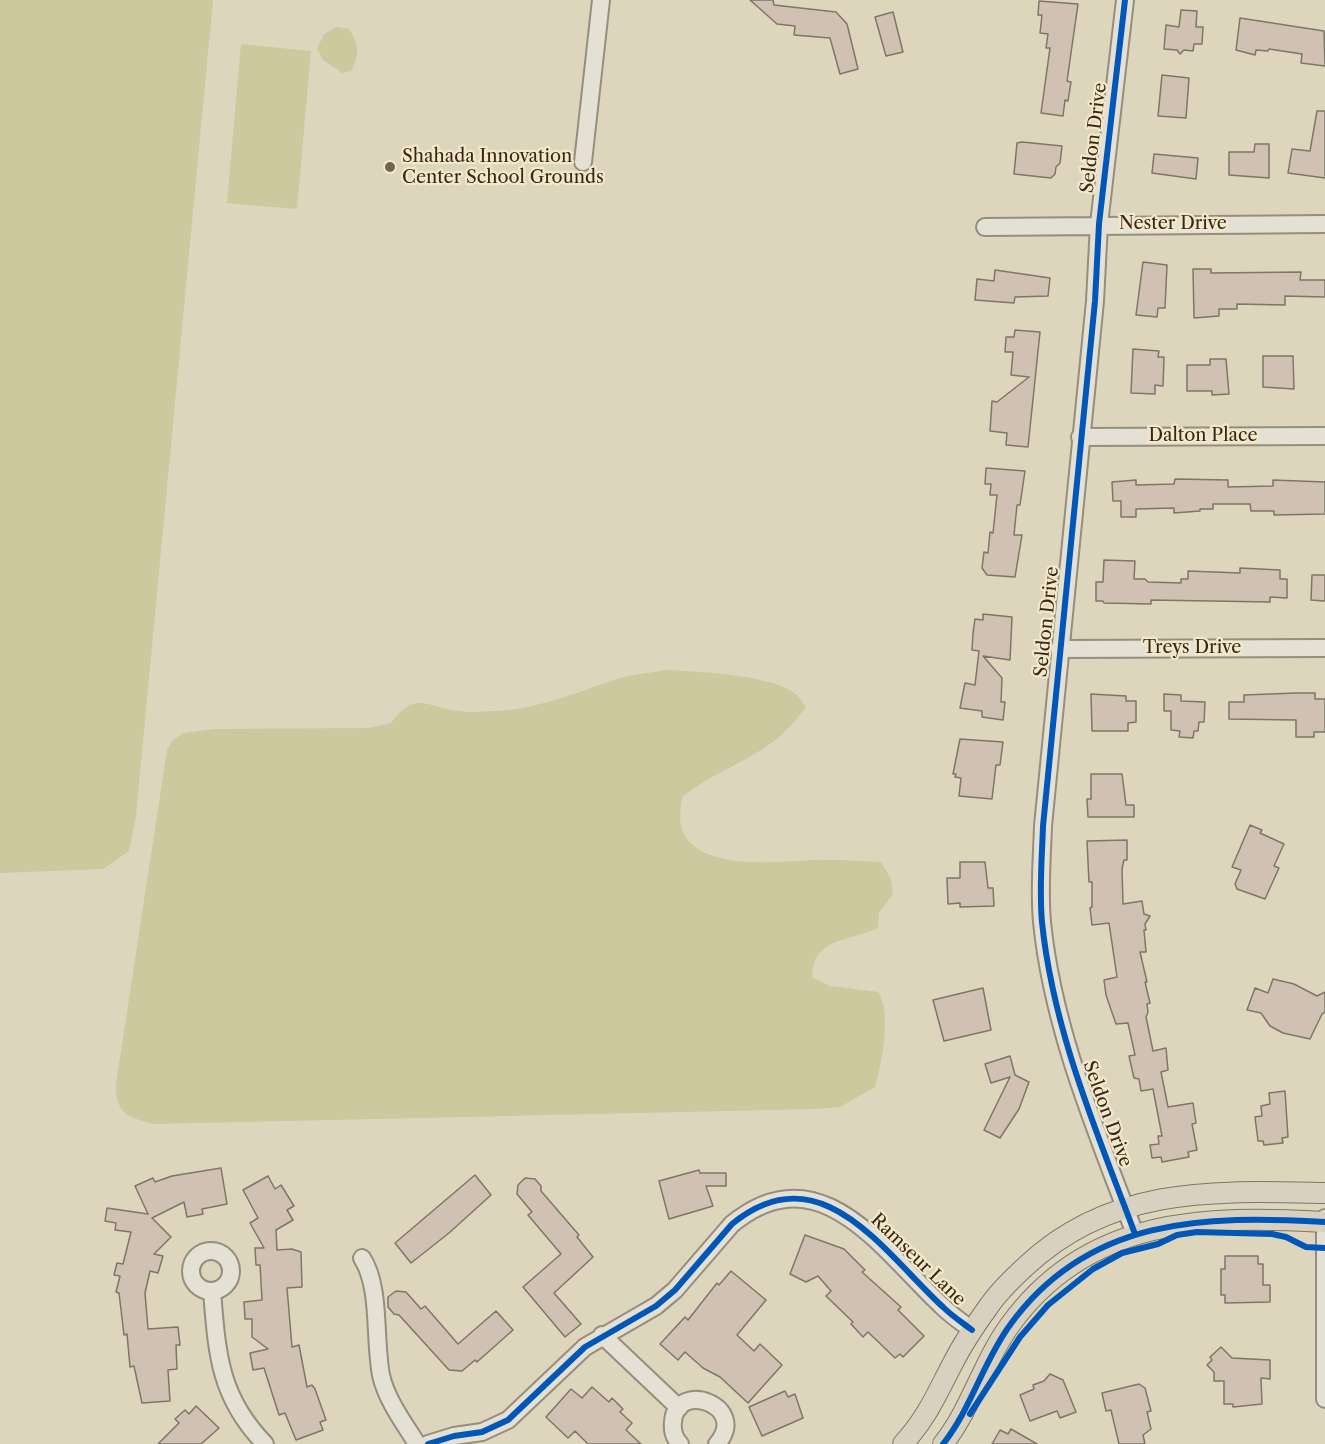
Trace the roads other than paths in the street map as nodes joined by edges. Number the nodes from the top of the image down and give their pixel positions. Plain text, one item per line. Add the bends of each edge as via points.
1 (601, 0) edge
2 (1125, 0) edge
3 (583, 162) dead end
4 (1100, 224) junction
5 (1325, 224) edge
6 (985, 227) dead end
7 (1325, 436) edge
8 (1080, 437) junction
9 (1325, 648) edge
10 (1059, 649) junction
11 (1325, 1192) edge
12 (1125, 1207) junction
13 (1325, 1220) edge
14 (1135, 1234) junction
15 (362, 1257) dead end
16 (212, 1291) dead end
17 (972, 1330) junction
18 (602, 1335) junction
19 (1325, 1399) edge
20 (679, 1408) junction
21 (265, 1444) edge
22 (417, 1444) edge
23 (428, 1444) edge
24 (680, 1444) edge
25 (717, 1444) edge
26 (903, 1444) edge
27 (943, 1444) edge

1 - 3 street
2 - 4 street, Seldon Drive
4 - 5 street, Nester Drive
4 - 6 street, Nester Drive
4 - 8 street, Seldon Drive
7 - 8 street, Dalton Place
8 - 10 street, Seldon Drive
9 - 10 street, Treys Drive
10 - 12 street, Seldon Drive via 1043,826 1042,921 1069,1055
11 - 12 main road via 1206,1192
12 - 14 street, Seldon Drive
12 - 17 main road via 1064,1236 1039,1253 1008,1283
13 - 14 main road via 1197,1222
13 - 19 street
14 - 27 main road via 1087,1256 1039,1293 1001,1339
15 - 22 street via 372,1278 382,1378
16 - 21 street via 218,1358 228,1392
17 - 18 street, Ramseur Lane via 944,1308 858,1223 821,1202 805,1198 786,1199 742,1215 675,1290 656,1306
17 - 26 main road via 933,1406
18 - 20 street
18 - 23 street, Ramseur Lane via 502,1424
20 - 24 street via 672,1430
20 - 25 street via 697,1399 712,1402 725,1424

